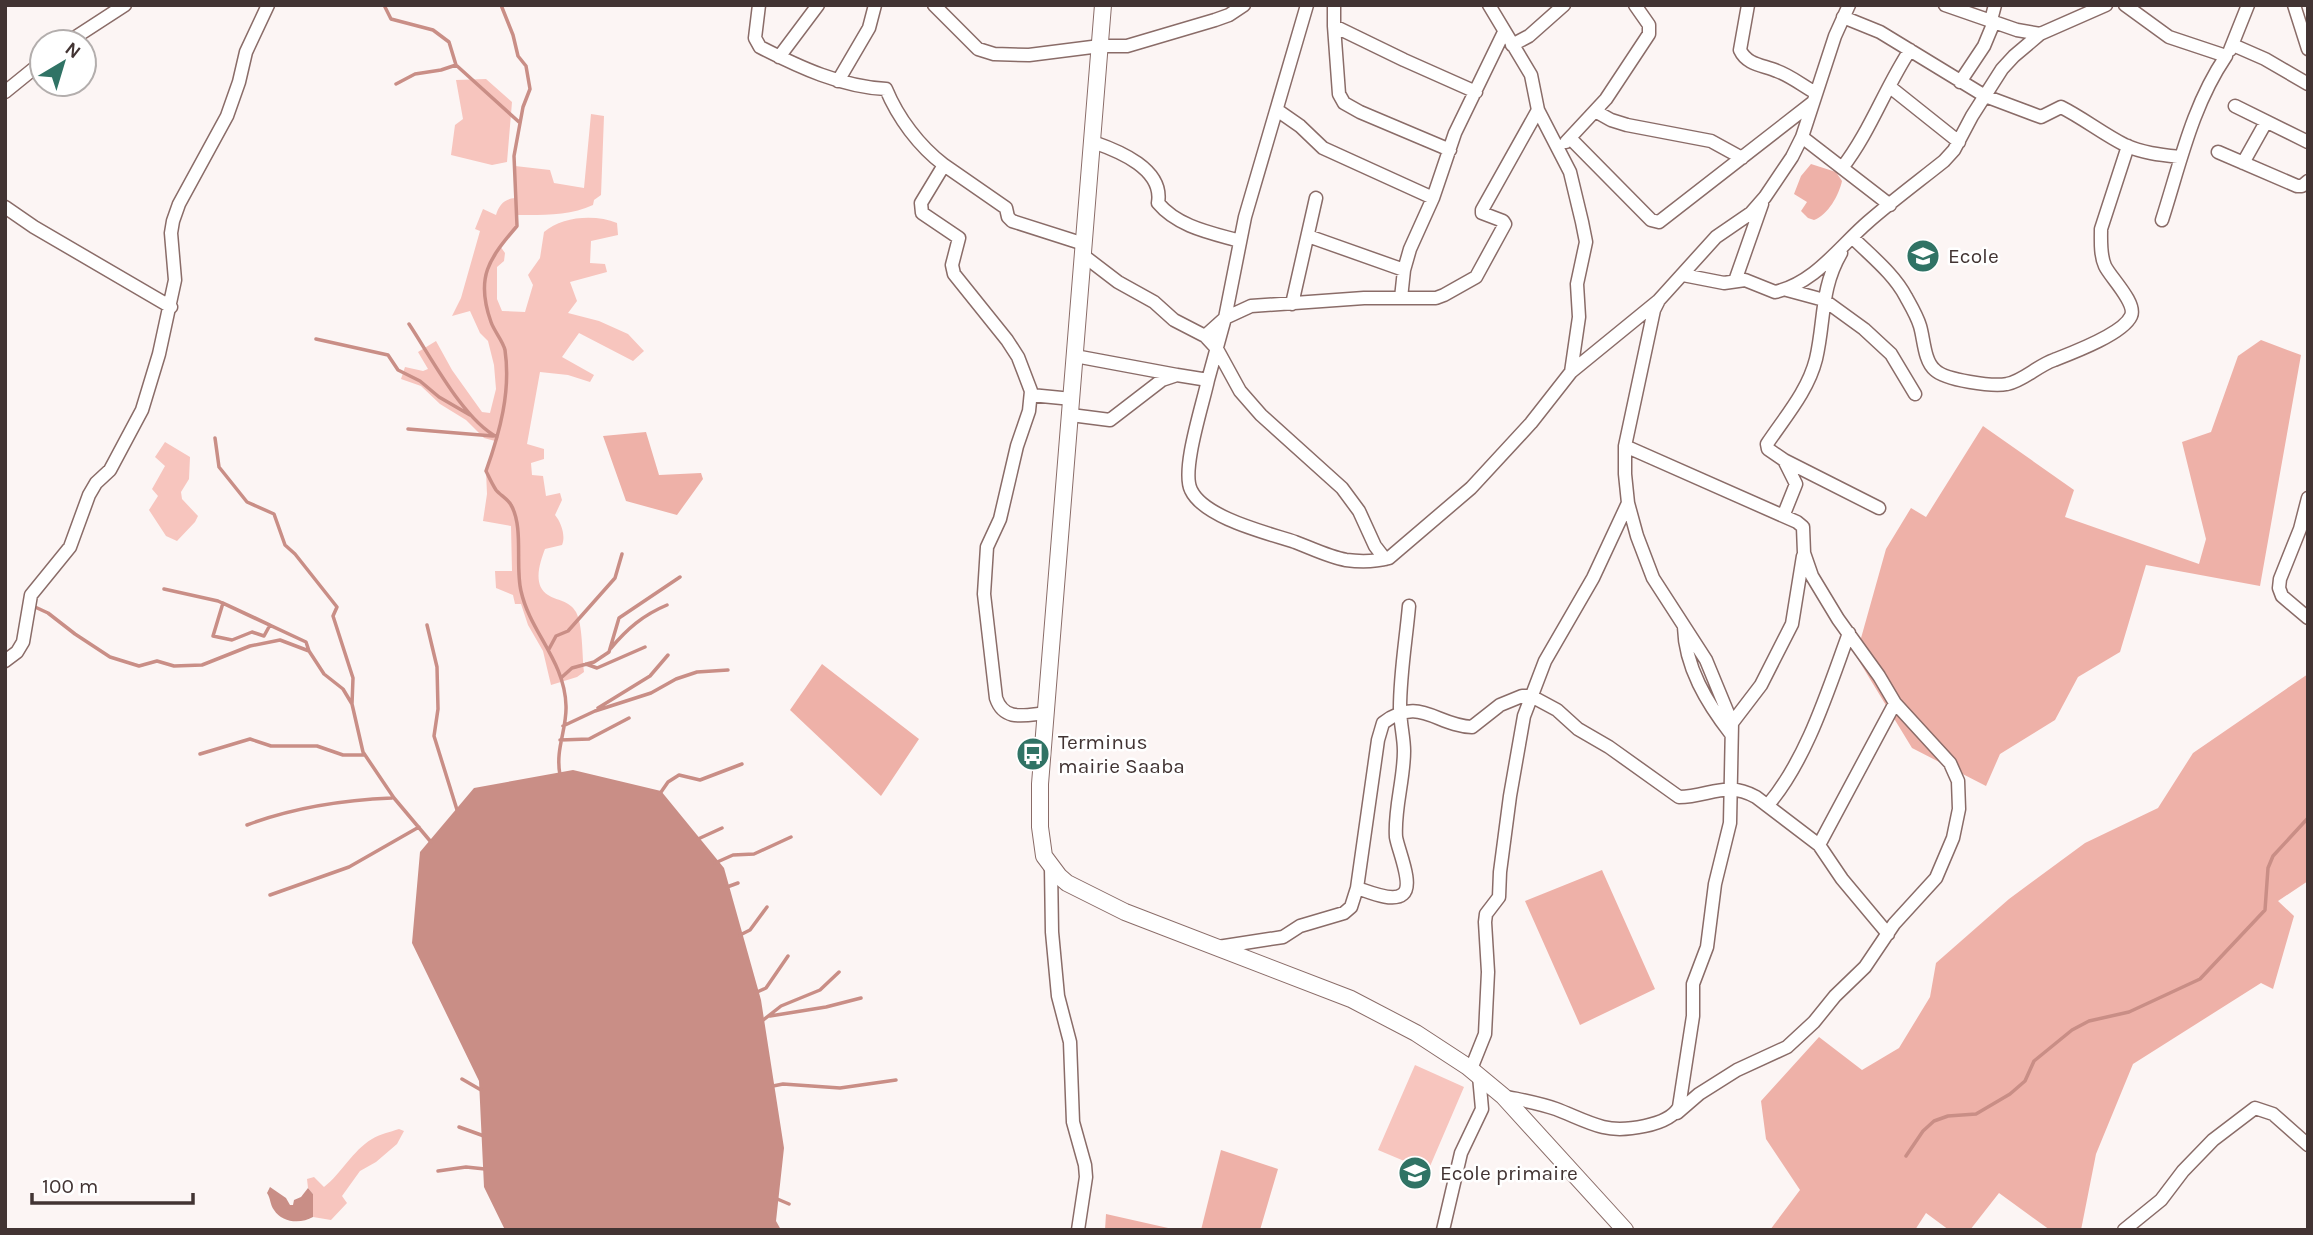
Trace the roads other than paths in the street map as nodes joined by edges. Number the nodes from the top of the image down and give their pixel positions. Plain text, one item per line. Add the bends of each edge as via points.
1 (125, 5) edge
2 (268, 5) edge
3 (759, 5) edge
4 (818, 5) edge
5 (875, 5) edge
6 (934, 5) edge
7 (1103, 5) edge
8 (1244, 5) edge
9 (1307, 5) edge
10 (1334, 5) edge
11 (1489, 5) edge
12 (1564, 5) edge
13 (1635, 5) edge
14 (1748, 5) edge
15 (1945, 5) edge
16 (1995, 5) edge
17 (2106, 5) edge
18 (2125, 5) edge
19 (2248, 5) edge
20 (2294, 5) edge
21 (1846, 11) edge
22 (1992, 21) junction
23 (1334, 26) junction
24 (90, 28) edge
25 (1504, 32) junction
26 (2040, 34) junction
27 (1512, 45) junction
28 (1100, 47) junction
29 (2308, 49) edge
30 (1910, 50) junction
31 (2229, 51) junction
32 (779, 57) junction
33 (28, 73) edge
34 (838, 80) junction
35 (1960, 82) junction
36 (2308, 84) edge
37 (1890, 87) junction
38 (5, 92) edge
39 (1476, 92) junction
40 (1985, 96) junction
41 (1814, 98) junction
42 (2235, 106) dead end
43 (1278, 110) junction
44 (1538, 110) junction
45 (1595, 111) junction
46 (2266, 122) junction
47 (1802, 137) junction
48 (1570, 138) junction
49 (1093, 142) junction
50 (1959, 142) junction
51 (2308, 142) edge
52 (2128, 146) junction
53 (1450, 150) junction
54 (1559, 150) junction
55 (2218, 152) dead end
56 (2180, 157) junction
57 (1742, 159) junction
58 (2243, 163) junction
59 (944, 164) junction
60 (1842, 168) junction
61 (2308, 181) edge
62 (1765, 197) junction
63 (1317, 198) dead end
64 (1433, 198) junction
65 (1890, 205) junction
66 (5, 207) edge
67 (2162, 220) dead end
68 (1308, 236) junction
69 (1240, 241) junction
70 (1850, 241) junction
71 (1084, 250) junction
72 (1404, 271) junction
73 (1684, 275) junction
74 (1735, 281) junction
75 (1787, 289) junction
76 (1401, 298) junction
77 (1659, 300) junction
78 (1824, 300) junction
79 (1292, 304) junction
80 (171, 307) junction
81 (1225, 318) junction
82 (1205, 336) junction
83 (1217, 349) junction
84 (1075, 356) junction
85 (1572, 372) junction
86 (1177, 375) junction
87 (1208, 380) junction
88 (1031, 394) junction
89 (1915, 394) dead end
90 (1071, 407) junction
91 (1625, 446) junction
92 (1784, 460) junction
93 (2308, 498) edge
94 (1628, 503) junction
95 (1879, 508) dead end
96 (1784, 514) junction
97 (1804, 553) junction
98 (1385, 559) junction
99 (1409, 606) dead end
100 (2308, 618) edge
101 (1849, 633) junction
102 (5, 661) edge
103 (1531, 696) junction
104 (1895, 703) junction
105 (1400, 711) junction
106 (1046, 713) junction
107 (1732, 729) junction
108 (1731, 788) junction
109 (1768, 805) junction
110 (1819, 845) junction
111 (1051, 867) junction
112 (1357, 888) junction
113 (1888, 934) junction
114 (1218, 947) junction
115 (1475, 1073) junction
116 (1503, 1096) junction
117 (1675, 1114) junction
118 (2308, 1145) edge
119 (1078, 1230) edge
120 (1443, 1230) edge
121 (1625, 1230) edge
122 (2124, 1230) edge

1 - 24 street
2 - 80 street via 246,52 227,116 173,220 176,280
3 - 32 street via 757,44
4 - 32 street
5 - 34 street via 869,29
6 - 28 street via 978,49 988,53 1029,55
7 - 28 street
8 - 28 street via 1229,15 1152,40
9 - 43 street
10 - 23 street
11 - 25 street
12 - 27 street
13 - 45 street via 1649,25 1649,34
14 - 41 street via 1740,50 1743,56 1777,71
15 - 22 street
16 - 22 street
17 - 26 street
18 - 31 street via 2169,37
19 - 31 street
20 - 29 street
21 - 30 street
21 - 41 street
22 - 26 street
22 - 35 street via 1984,46
23 - 39 street
23 - 53 street via 1341,100
25 - 27 street
25 - 39 street
26 - 40 street via 2002,69
27 - 44 street via 1531,75
28 - 49 street
30 - 35 street
30 - 37 street
31 - 36 street via 2265,59
31 - 56 street via 2200,102
32 - 34 street
33 - 38 street
34 - 59 street via 886,89 925,149
35 - 40 street
37 - 50 street
37 - 60 street
39 - 53 street
40 - 50 street
40 - 52 street via 2041,117 2061,107
41 - 47 street
41 - 57 street
42 - 46 street
43 - 64 street via 1323,148
43 - 69 street
44 - 54 street
44 - 76 street via 1482,210 1505,224 1476,277 1436,298
45 - 48 street
45 - 57 street via 1627,125 1712,141
46 - 51 street
46 - 58 street
47 - 60 street
47 - 62 street
48 - 54 street
48 - 57 street via 1655,222
49 - 69 street via 1122,154 1152,176 1158,185 1158,203 1168,211 1191,226
49 - 71 street
50 - 65 street via 1944,161
52 - 56 street
52 - 70 street via 2101,241 2104,262 2129,303 2131,317 2098,342 2042,364 2010,384 1996,386 1943,376 1935,370 1904,293
53 - 64 street
54 - 85 street via 1570,172 1586,242 1577,284 1579,317
55 - 58 street
56 - 67 street
58 - 61 street via 2297,186
59 - 71 street via 1006,208 1012,221
59 - 88 street via 921,203 922,213 959,238 954,274 1018,357
60 - 65 street
62 - 73 street via 1751,213 1716,237
62 - 74 street
63 - 68 street
64 - 72 street
65 - 70 street
66 - 80 street
68 - 72 street
68 - 79 street
69 - 81 street
70 - 75 street via 1801,283
70 - 78 street via 1832,268
71 - 82 street via 1118,282
71 - 84 street
72 - 76 street
73 - 74 street
73 - 77 street
74 - 75 street via 1745,280 1775,292
75 - 78 street
76 - 79 street
77 - 85 street
77 - 91 street
78 - 89 street via 1891,354
78 - 92 street via 1809,378 1767,444
79 - 81 street via 1251,306
80 - 102 street via 142,410 110,470 89,495 70,547 31,596 23,642
81 - 82 street
81 - 83 street
82 - 83 street
83 - 87 street
83 - 98 street via 1240,391 1261,415 1342,488
84 - 86 street
84 - 90 street
85 - 98 street via 1471,488
86 - 87 street
86 - 90 street via 1159,382 1110,421
87 - 98 street via 1189,458 1188,480 1197,498 1239,524 1343,559
88 - 90 street
88 - 106 street via 1000,519 987,547 984,594 1001,710 1008,714
90 - 106 street
91 - 94 street
91 - 96 street
92 - 95 street
92 - 96 street via 1796,484
93 - 100 street via 2279,588 2281,596
94 - 103 street
94 - 107 street via 1653,578 1698,644
96 - 97 street via 1803,527
97 - 101 street via 1812,576
97 - 107 street via 1792,624
99 - 105 street
101 - 104 street
101 - 109 street via 1788,780
103 - 105 street via 1500,705 1472,727
103 - 108 street via 1679,797
103 - 115 street via 1510,796 1499,897 1486,914 1485,1034
104 - 110 street
104 - 113 street via 1950,763 1958,781 1959,809 1936,878
105 - 112 street via 1381,727
105 - 112 street via 1404,752 1396,839 1407,888 1399,896 1389,896
106 - 111 street via 1039,807 1042,845
107 - 108 street
108 - 109 street via 1746,791
108 - 117 street via 1730,823 1715,884 1707,947 1693,984 1688,1058
109 - 110 street
110 - 113 street
111 - 114 street via 1067,883 1102,901
111 - 119 street via 1057,987 1070,1042 1073,1122 1086,1177
112 - 114 street via 1352,907 1344,913 1300,926 1283,937
113 - 117 street via 1865,967 1787,1047 1737,1070
114 - 115 street via 1387,1016
115 - 116 street
115 - 120 street via 1482,1108 1461,1153
116 - 117 street via 1605,1128 1648,1125
116 - 121 street
118 - 122 street via 2273,1114 2255,1108 2213,1140 2161,1200

